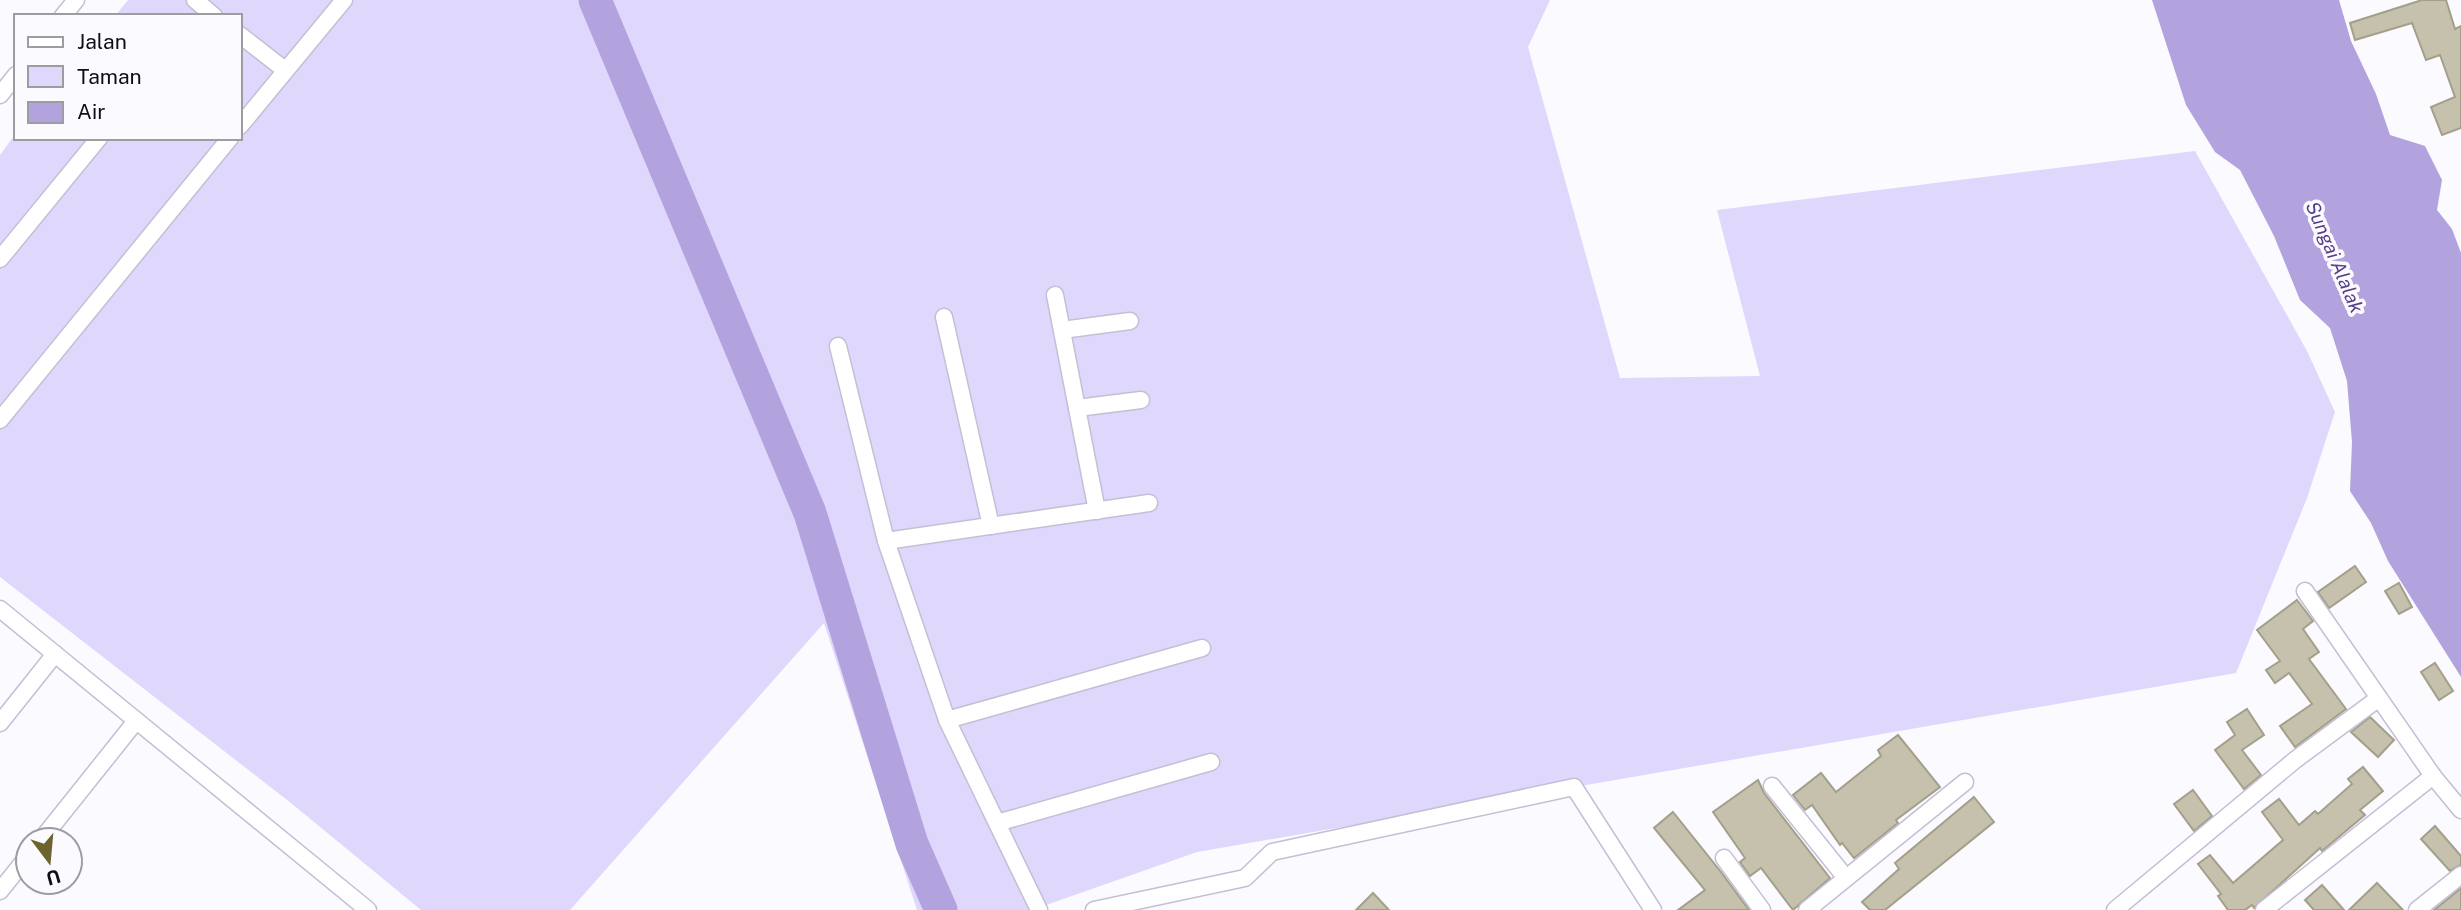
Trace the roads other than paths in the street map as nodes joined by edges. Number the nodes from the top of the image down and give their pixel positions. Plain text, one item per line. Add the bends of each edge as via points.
1 (76, 0) edge
2 (344, 0) edge
3 (65, 14) edge
4 (242, 37) edge
5 (285, 70) junction
6 (14, 78) edge
7 (0, 95) edge
8 (242, 124) edge
9 (97, 140) edge
10 (228, 140) edge
11 (0, 260) edge
12 (1055, 295) dead end
13 (944, 317) dead end
14 (1130, 321) dead end
15 (1062, 330) junction
16 (838, 345) dead end
17 (1141, 400) dead end
18 (1077, 408) junction
19 (0, 420) edge
20 (1149, 503) dead end
21 (1097, 511) junction
22 (991, 526) junction
23 (886, 541) junction
24 (2305, 591) dead end
25 (0, 609) edge
26 (1202, 649) dead end
27 (55, 654) junction
28 (2379, 698) junction
29 (947, 720) junction
30 (136, 721) junction
31 (0, 723) edge
32 (1211, 762) dead end
33 (2434, 776) junction
34 (1965, 782) dead end
35 (1772, 786) dead end
36 (2461, 810) edge
37 (997, 823) junction
38 (52, 826) edge
39 (1724, 858) dead end
40 (14, 874) edge
41 (2461, 875) edge
42 (1846, 878) junction
43 (0, 891) edge
44 (368, 910) edge
45 (1039, 910) edge
46 (1094, 910) edge
47 (1653, 910) edge
48 (1762, 910) edge
49 (1807, 910) edge
50 (2115, 910) edge
51 (2264, 910) edge
52 (2417, 910) edge

1 - 3 street
2 - 5 street
4 - 5 street
5 - 8 street
6 - 7 street
9 - 11 street
10 - 19 street
12 - 15 street
13 - 22 street
14 - 15 street
15 - 18 street
16 - 23 street
17 - 18 street
18 - 21 street
20 - 21 street
21 - 22 street
22 - 23 street
23 - 29 street
24 - 28 street
25 - 27 street
26 - 29 street
27 - 30 street
27 - 31 street
28 - 33 street
28 - 50 street via 2295,760
29 - 37 street
30 - 38 street
30 - 44 street
32 - 37 street
33 - 36 street
33 - 51 street
34 - 42 street
35 - 42 street
37 - 45 street
39 - 48 street
40 - 43 street
41 - 52 street
42 - 49 street
46 - 47 street via 1245,878 1272,852 1574,787

